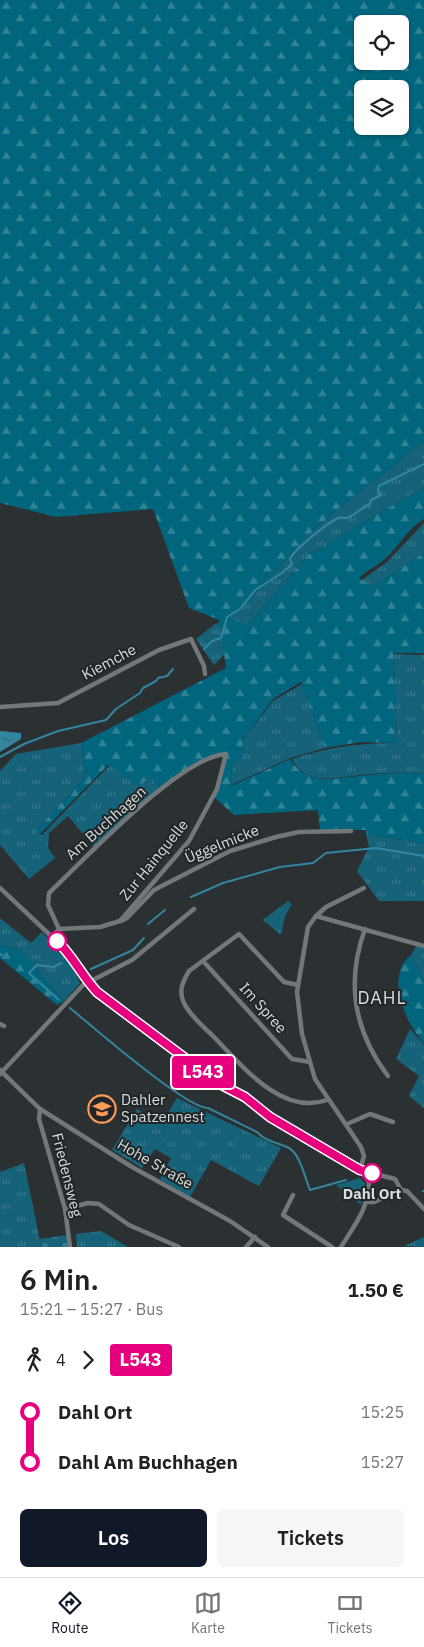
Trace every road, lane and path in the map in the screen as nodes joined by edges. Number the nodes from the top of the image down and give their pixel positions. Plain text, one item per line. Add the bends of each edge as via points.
1 (205, 674) dead end
2 (0, 707) edge
3 (226, 754) joint
4 (350, 831) dead end
5 (0, 888) edge
6 (364, 888) dead end
7 (194, 909) dead end
8 (316, 916) junction
9 (120, 921) junction
10 (365, 928) junction
11 (59, 929) junction
12 (53, 936) junction
13 (424, 946) edge
14 (203, 961) junction
15 (88, 982) junction
16 (298, 985) junction
17 (310, 1062) junction
18 (1, 1072) edge
19 (388, 1076) dead end
20 (327, 1100) junction
21 (40, 1109) junction
22 (393, 1122) dead end
23 (347, 1124) junction
24 (360, 1170) junction
25 (402, 1190) junction
26 (294, 1195) dead end
27 (366, 1202) junction
28 (65, 1209) junction
29 (424, 1209) edge
30 (255, 1237) junction
31 (70, 1247) edge
32 (179, 1247) edge
33 (246, 1247) edge
34 (268, 1247) edge
35 (332, 1247) edge
36 (341, 1247) edge

1 - 2 street, Kiemche via 191,639 159,650 58,703
3 - 9 street, Zur Hainquelle via 217,789 189,841
3 - 11 street, Am Buchhagen via 190,768 117,828 49,893 48,905
4 - 9 street, Üggelmicke via 299,832 230,851 161,886
5 - 12 street
6 - 8 street via 326,907
7 - 15 street via 132,960
8 - 10 street
8 - 16 street via 308,927
9 - 11 street, Zur Hainquelle via 100,927
10 - 13 street
10 - 19 street via 354,979 356,1007 371,1048
11 - 12 street
12 - 15 street via 73,958
14 - 16 street via 239,934 284,982
14 - 17 street, Im Spree via 292,1059
14 - 20 street via 189,971 182,985 184,1004 194,1017 252,1075 278,1094 302,1104
15 - 18 street
15 - 24 street via 103,997 218,1083
16 - 17 street via 302,1034
17 - 20 street
18 - 21 street, Hohe Straße
20 - 23 street
21 - 28 street, Friedensweg via 39,1119
21 - 30 street, Hohe Straße via 132,1167
22 - 23 street via 370,1114
23 - 24 street via 363,1152
24 - 25 street via 395,1179
24 - 27 street via 369,1182
25 - 27 street via 374,1202
25 - 29 street via 407,1191
26 - 35 street via 282,1215
27 - 36 street via 362,1215
28 - 31 street, Friedensweg
28 - 32 street via 88,1203 99,1204 129,1225
30 - 33 street
30 - 34 street, Hohe Straße

